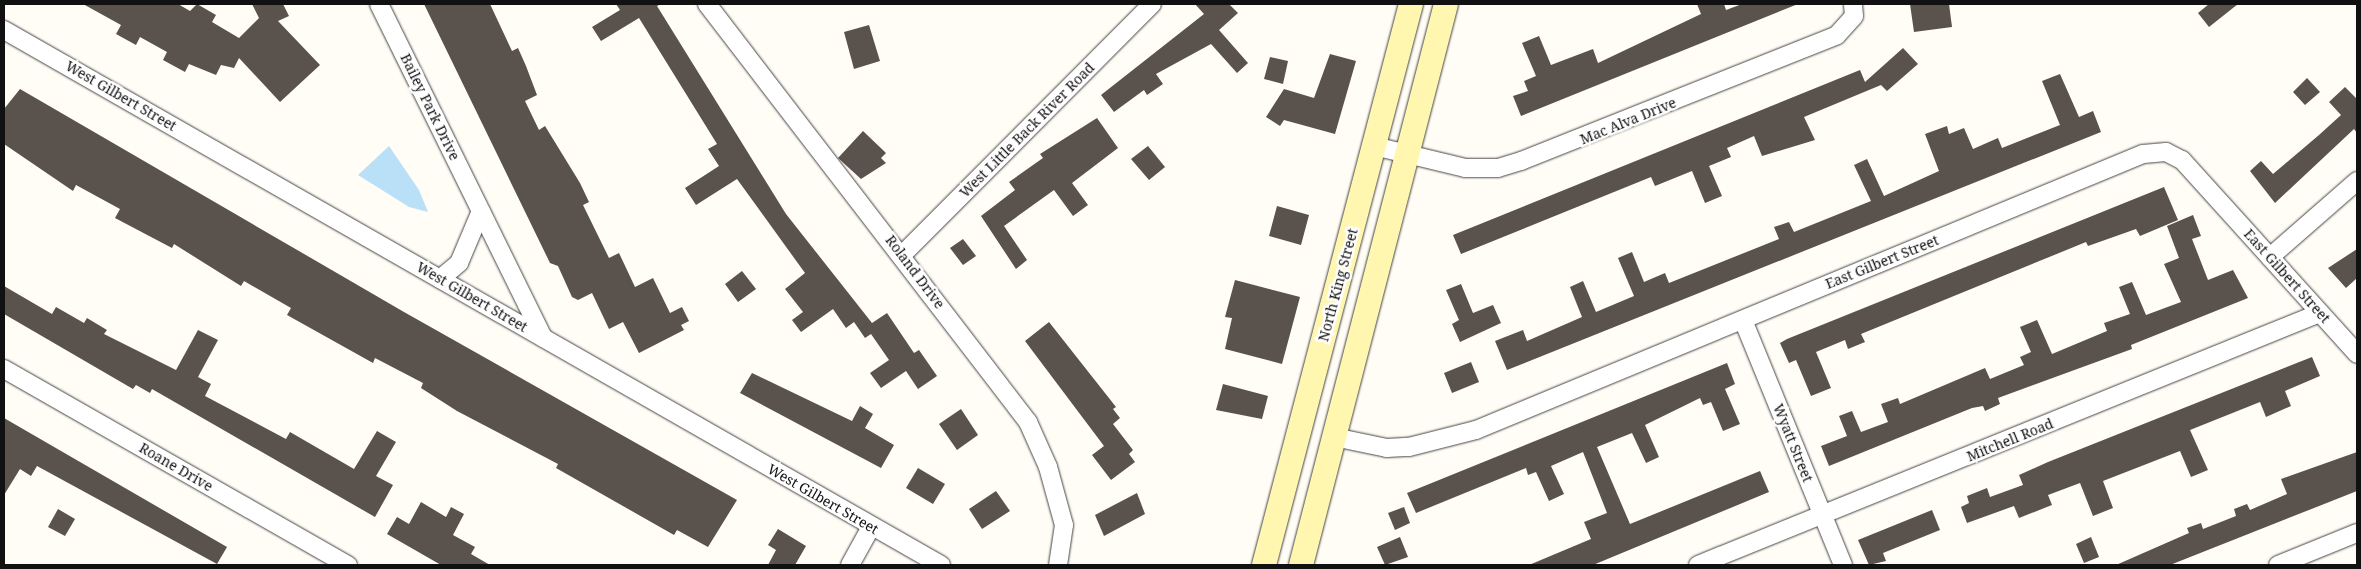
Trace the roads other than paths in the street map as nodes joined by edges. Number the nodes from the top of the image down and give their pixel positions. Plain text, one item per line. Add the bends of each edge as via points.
1 (379, 4) edge
2 (707, 4) edge
3 (1152, 4) edge
4 (1411, 4) edge
5 (1446, 4) edge
6 (1853, 4) edge
7 (4, 30) edge
8 (1374, 146) junction
9 (1407, 155) junction
10 (2357, 181) edge
11 (481, 211) junction
12 (902, 256) junction
13 (2270, 258) junction
14 (440, 279) junction
15 (2320, 314) junction
16 (1743, 320) junction
17 (543, 338) junction
18 (2357, 354) edge
19 (4, 369) edge
20 (1334, 437) junction
21 (1822, 516) junction
22 (871, 527) junction
23 (2357, 533) edge
24 (348, 565) edge
25 (850, 565) edge
26 (941, 565) edge
27 (1058, 565) edge
28 (1264, 565) edge
29 (1301, 565) edge
30 (1698, 565) edge
31 (1842, 565) edge
32 (2278, 565) edge

1 - 11 street, Bailey Park Drive
2 - 12 street, Roland Drive
3 - 12 street, West Little Back River Road
4 - 8 main road, North King Street
5 - 9 main road
6 - 9 street, Mac Alva Drive via 1854,16 1837,35 1521,161 1474,169
7 - 14 street, West Gilbert Street
8 - 9 street, Mac Alva Drive
8 - 28 main road, North King Street
9 - 20 main road
10 - 13 street
11 - 14 street via 459,263
11 - 17 street, Bailey Park Drive
12 - 27 street, Roland Drive via 1007,393 1040,444 1064,525
13 - 15 street, East Gilbert Street
13 - 16 street, East Gilbert Street via 2182,160 2166,152 2143,154
14 - 17 street, West Gilbert Street
15 - 18 street, East Gilbert Street
15 - 21 street, Mitchell Road
16 - 20 street, East Gilbert Street via 1476,430 1408,447 1387,448
16 - 21 street, Wyatt Street
17 - 22 street, West Gilbert Street
19 - 24 street, Roane Drive
20 - 29 main road
21 - 30 street, Mitchell Road
21 - 31 street, Wyatt Street
22 - 25 street
22 - 26 street, West Gilbert Street
23 - 32 street

